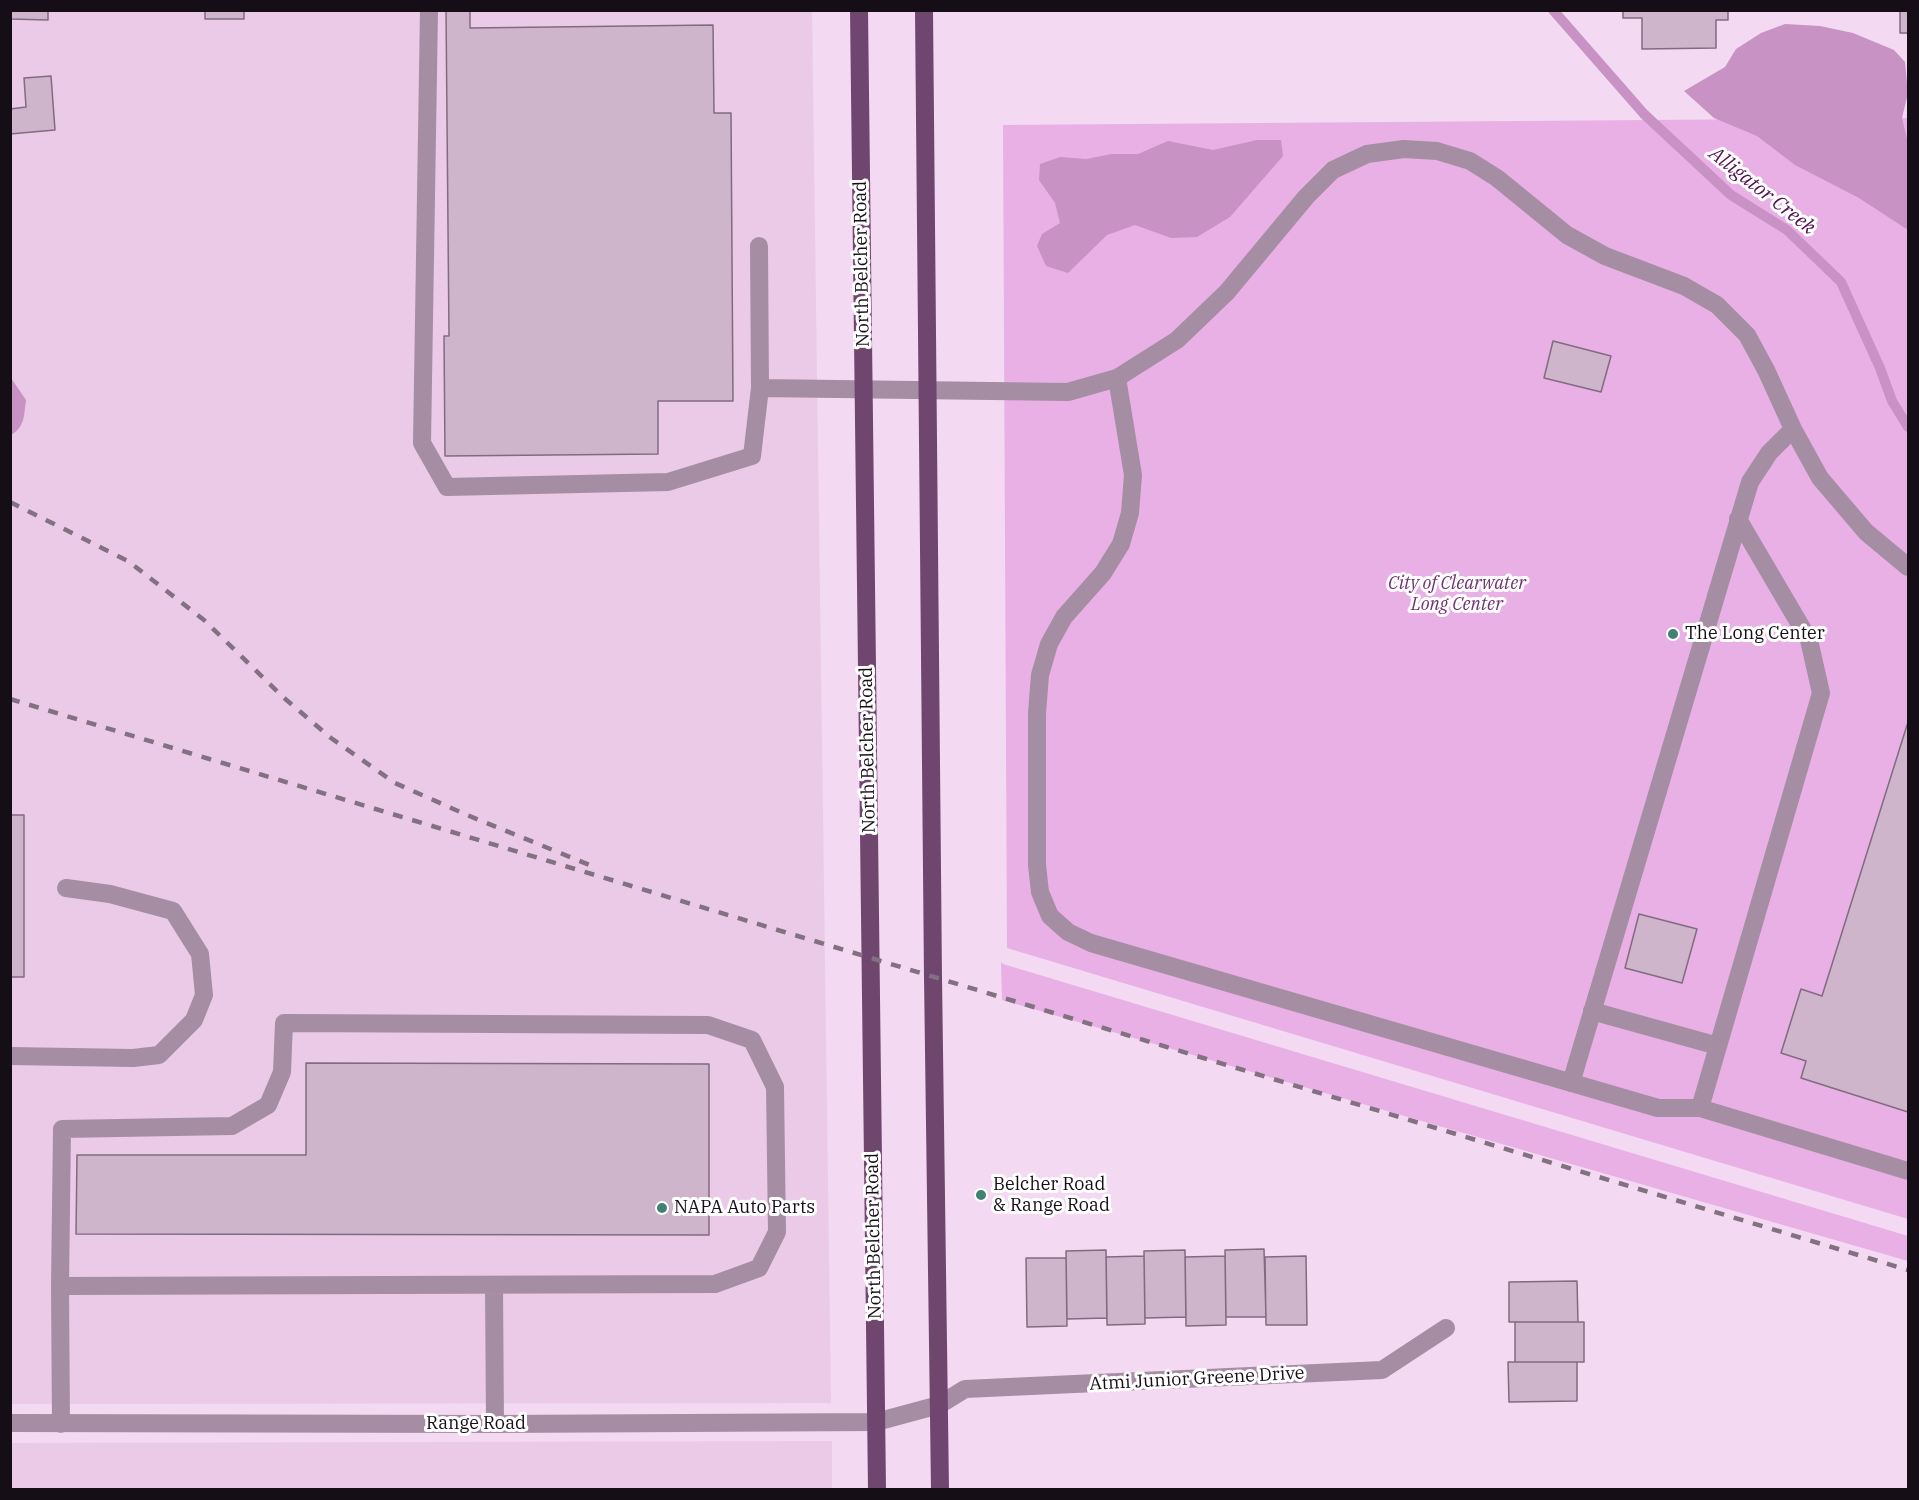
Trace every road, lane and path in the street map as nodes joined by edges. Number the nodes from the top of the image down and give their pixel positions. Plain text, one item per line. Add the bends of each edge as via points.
1 (429, 10) edge
2 (859, 10) edge
3 (924, 10) edge
4 (759, 246) dead end
5 (1117, 378) junction
6 (760, 388) junction
7 (863, 389) junction
8 (928, 390) junction
9 (1793, 429) junction
10 (1738, 519) junction
11 (1908, 567) edge
12 (66, 888) dead end
13 (1592, 1011) junction
14 (1718, 1046) junction
15 (10, 1056) edge
16 (1571, 1083) junction
17 (1700, 1108) junction
18 (1908, 1171) edge
19 (494, 1285) junction
20 (60, 1286) junction
21 (1446, 1328) dead end
22 (939, 1405) junction
23 (876, 1422) junction
24 (10, 1423) edge
25 (61, 1424) junction
26 (495, 1424) junction
27 (877, 1490) edge
28 (940, 1490) edge

1 - 6 street via 422,443 447,487 668,482 752,456
2 - 7 main road, North Belcher Road
3 - 8 main road
4 - 6 street
5 - 8 street via 1068,392
5 - 9 street via 1177,340 1219,300 1333,170 1367,154 1404,149 1437,151 1470,161 1567,235 1605,256 1684,286 1717,305 1747,335
5 - 16 street via 1133,475 1130,513 1121,544 1103,573 1064,617 1049,644 1040,675 1037,865 1040,892 1050,916 1068,932 1092,943
6 - 7 street
7 - 8 street
7 - 23 main road, North Belcher Road
8 - 22 main road
9 - 10 street via 1769,453 1750,482
9 - 11 street via 1820,478 1866,532
10 - 13 street
10 - 14 street via 1809,640 1821,693
12 - 15 street via 110,894 173,911 200,954 204,995 194,1020 159,1054 133,1058
13 - 14 street
13 - 16 street
14 - 17 street
16 - 17 street via 1658,1108
17 - 18 street
19 - 20 street
19 - 20 street via 715,1284 759,1268 777,1232 775,1087 752,1040 708,1025 284,1023 282,1072 268,1105 232,1126 62,1129
19 - 26 street
20 - 25 street
21 - 22 street, Atmi Junior Greene Drive via 1382,1370 965,1389
22 - 23 street, Range Road
22 - 28 main road
23 - 26 street, Range Road
23 - 27 main road, North Belcher Road
24 - 25 street, Range Road
25 - 26 street, Range Road

